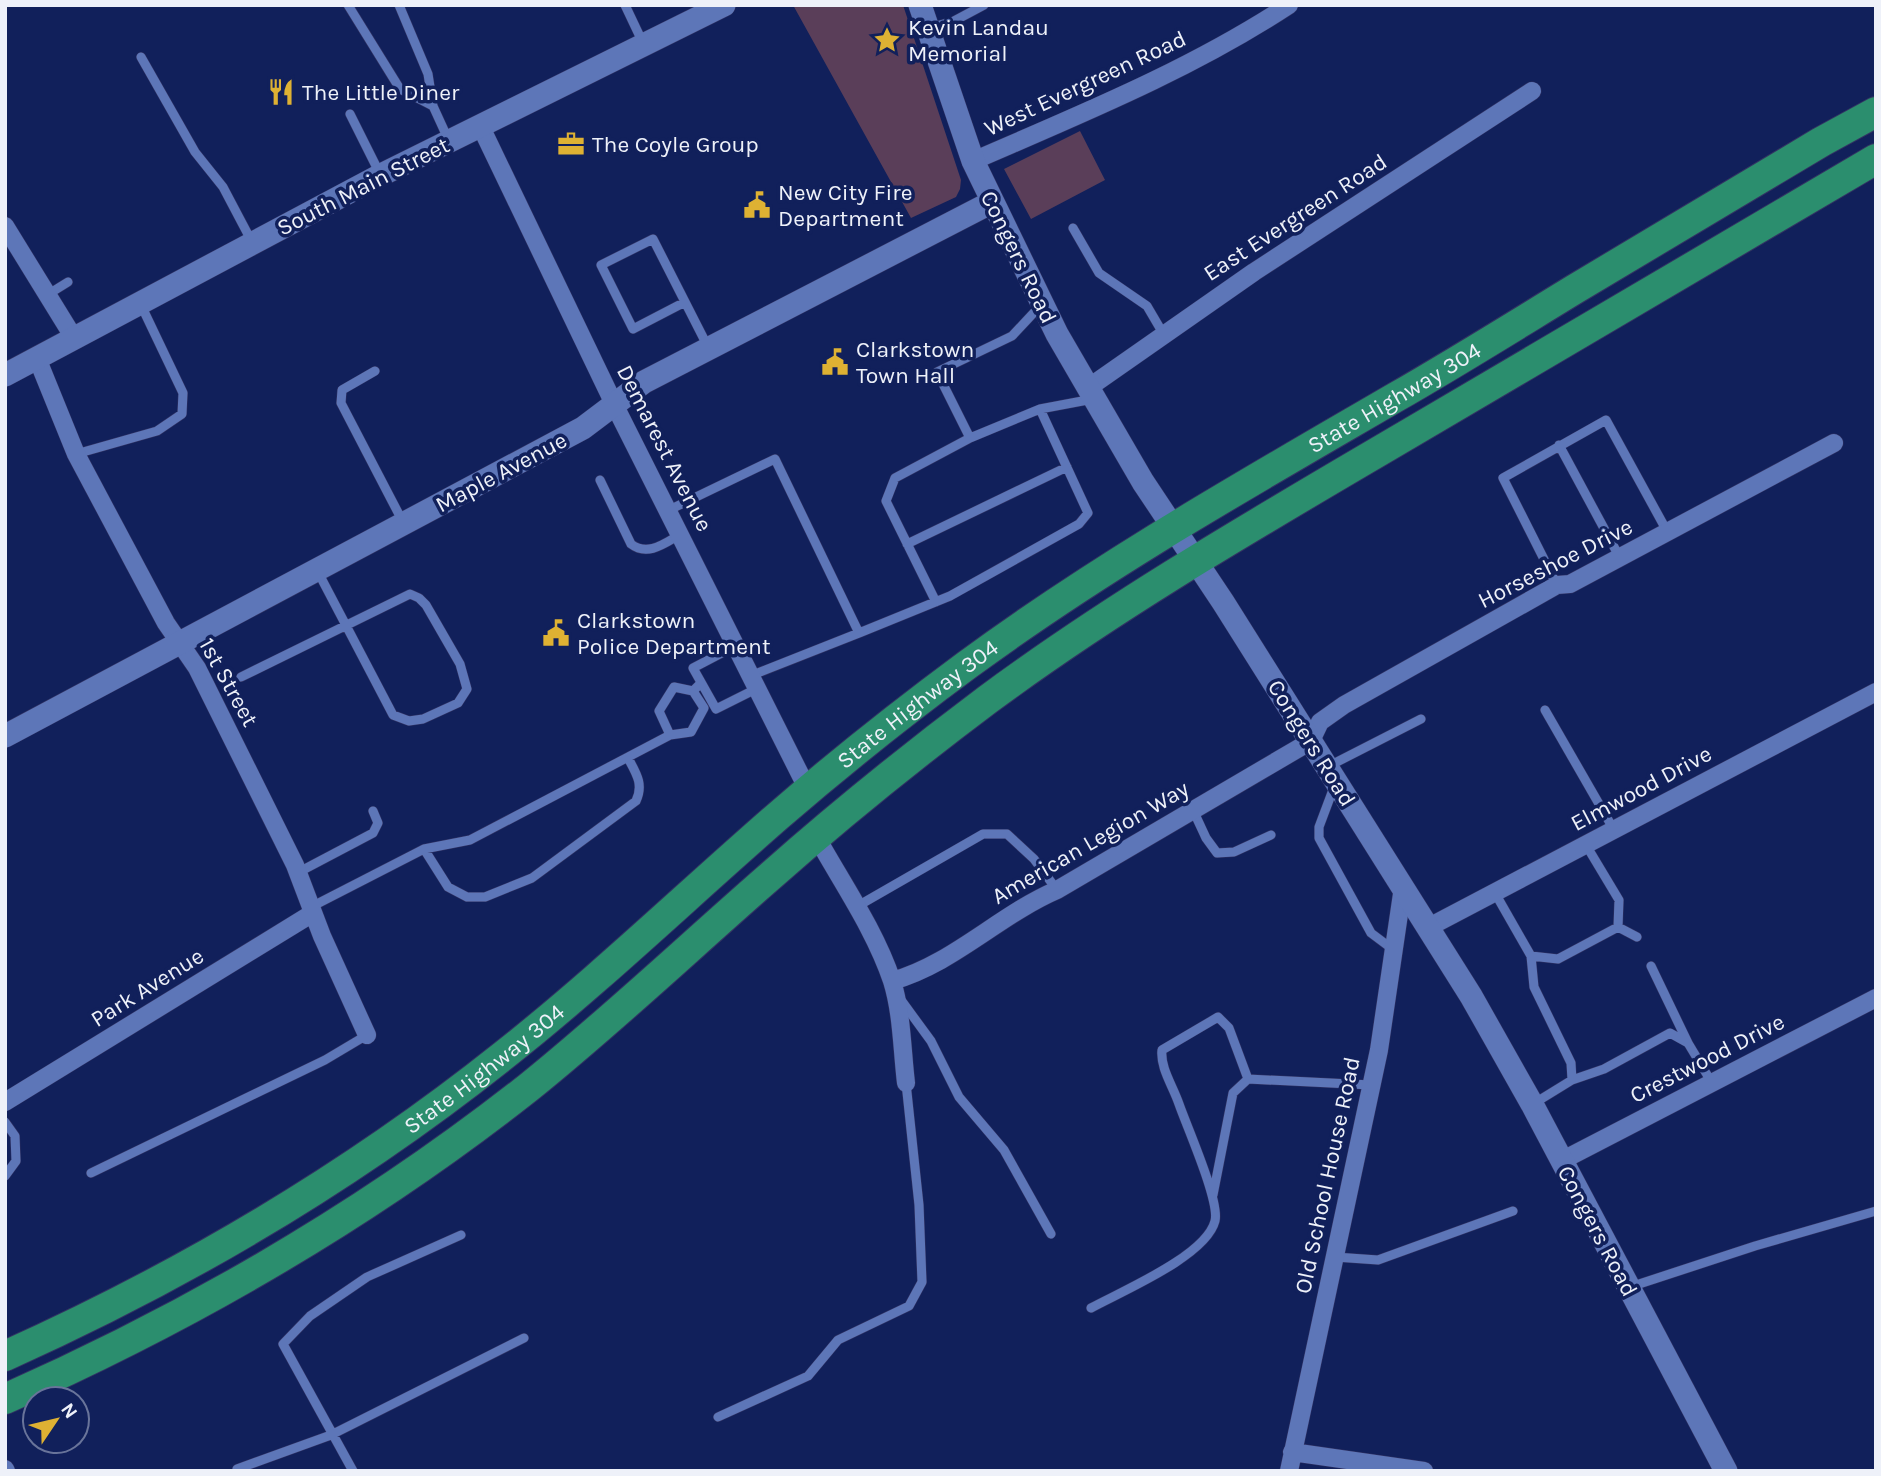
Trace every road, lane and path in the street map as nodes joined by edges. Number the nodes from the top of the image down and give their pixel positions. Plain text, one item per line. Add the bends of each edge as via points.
1 (348, 5) edge
2 (399, 5) edge
3 (625, 5) edge
4 (724, 5) edge
5 (920, 5) edge
6 (984, 5) edge
7 (1289, 5) edge
8 (928, 28) junction
9 (644, 45) junction
10 (141, 57) dead end
11 (1532, 91) dead end
12 (433, 106) junction
13 (1876, 112) edge
14 (350, 114) dead end
15 (480, 125) junction
16 (450, 141) junction
17 (1876, 159) edge
18 (974, 161) junction
19 (381, 176) junction
20 (992, 202) junction
21 (1073, 228) dead end
22 (6, 230) edge
23 (253, 243) junction
24 (68, 282) dead end
25 (47, 295) junction
26 (685, 302) junction
27 (140, 303) junction
28 (1041, 305) junction
29 (1164, 335) junction
30 (74, 338) junction
31 (709, 348) junction
32 (37, 358) junction
33 (375, 371) dead end
34 (5, 375) edge
35 (1091, 393) junction
36 (615, 406) junction
37 (1040, 409) junction
38 (970, 438) junction
39 (1834, 443) dead end
40 (1559, 445) junction
41 (76, 454) junction
42 (1067, 467) junction
43 (600, 480) dead end
44 (669, 510) junction
45 (404, 524) junction
46 (1173, 527) junction
47 (1668, 533) junction
48 (681, 534) junction
49 (907, 544) junction
50 (1620, 558) junction
51 (1195, 561) junction
52 (317, 570) junction
53 (1557, 585) junction
54 (936, 602) junction
55 (347, 627) junction
56 (859, 633) junction
57 (180, 644) junction
58 (736, 646) junction
59 (241, 677) dead end
60 (753, 682) junction
61 (701, 683) junction
62 (694, 691) junction
63 (1876, 691) edge
64 (1545, 710) dead end
65 (1421, 719) dead end
66 (670, 735) junction
67 (5, 736) edge
68 (1311, 741) junction
69 (628, 758) junction
70 (1331, 774) junction
71 (808, 790) junction
72 (1194, 810) junction
73 (373, 811) dead end
74 (1614, 830) junction
75 (1271, 835) dead end
76 (816, 836) junction
77 (1586, 845) junction
78 (424, 849) junction
79 (299, 872) junction
80 (1403, 887) junction
81 (1057, 890) junction
82 (1495, 893) junction
83 (856, 908) junction
84 (312, 910) junction
85 (1429, 927) junction
86 (1618, 927) junction
87 (1637, 937) dead end
88 (1395, 951) junction
89 (1531, 956) junction
90 (1651, 965) dead end
91 (893, 987) junction
92 (1876, 998) edge
93 (367, 1035) joint
94 (1688, 1043) junction
95 (1248, 1079) junction
96 (1572, 1080) junction
97 (906, 1083) joint
98 (1712, 1083) junction
99 (1371, 1085) junction
100 (5, 1102) edge
101 (1532, 1104) junction
102 (5, 1122) edge
103 (1561, 1161) junction
104 (91, 1173) dead end
105 (5, 1177) edge
106 (1212, 1199) junction
107 (1514, 1211) dead end
108 (1876, 1211) edge
109 (1051, 1234) dead end
110 (461, 1235) dead end
111 (1334, 1257) junction
112 (1628, 1287) junction
113 (1091, 1308) dead end
114 (524, 1338) dead end
115 (5, 1356) edge
116 (5, 1399) edge
117 (719, 1417) dead end
118 (331, 1435) junction
119 (1292, 1452) junction
120 (237, 1469) dead end
121 (353, 1471) edge
122 (1289, 1471) edge
123 (1424, 1471) edge
124 (1726, 1471) edge

1 - 12 lane via 400,89
2 - 12 lane via 428,74
3 - 9 lane
4 - 9 street, South Main Street
5 - 8 street, Congers Road
6 - 8 lane
7 - 18 street, West Evergreen Road via 1140,88
8 - 18 street, Congers Road
9 - 15 street, South Main Street
10 - 23 lane
11 - 29 street, East Evergreen Road
12 - 16 lane
13 - 46 main road, State Highway 304
14 - 19 lane
15 - 16 street, South Main Street
15 - 36 street, Demarest Avenue
16 - 19 street, South Main Street
17 - 51 main road, State Highway 304
18 - 20 street, Congers Road
19 - 23 street, South Main Street
20 - 28 street, Congers Road
20 - 31 street, Maple Avenue
21 - 29 lane via 1099,273 1147,306
22 - 25 street
23 - 27 street, South Main Street
24 - 25 lane
25 - 30 street
26 - 26 lane via 653,239 601,265 633,329
26 - 31 lane
27 - 30 street, South Main Street
27 - 41 lane via 183,393 182,414 157,431
28 - 35 street, Congers Road
28 - 38 lane via 1012,336 937,372
29 - 35 street, East Evergreen Road
30 - 32 street, South Main Street
31 - 36 street, Maple Avenue via 643,382
32 - 34 street, South Main Street
32 - 41 street, 1st Street
33 - 45 lane via 342,390 341,403
35 - 37 lane
35 - 46 street, Congers Road
36 - 44 street, Demarest Avenue
36 - 45 street, Maple Avenue via 583,428
37 - 38 lane
37 - 42 lane
38 - 49 lane via 895,478 886,501
39 - 47 street, Horseshoe Drive
40 - 47 lane via 1606,420
40 - 50 lane
40 - 53 lane via 1503,478
41 - 57 street, 1st Street
42 - 49 lane
42 - 54 lane via 1088,513 1079,524
43 - 48 lane via 638,550 650,550
44 - 48 street, Demarest Avenue
44 - 56 lane via 775,459
45 - 52 street, Maple Avenue
46 - 51 street, Congers Road
46 - 71 main road, State Highway 304 via 978,657
47 - 50 street, Horseshoe Drive
48 - 58 street, Demarest Avenue
49 - 54 lane
50 - 53 street, Horseshoe Drive via 1570,584
51 - 68 street, Congers Road
51 - 76 main road, State Highway 304 via 992,697
52 - 55 lane
52 - 57 street, Maple Avenue
53 - 68 street, Horseshoe Drive via 1343,705 1320,722
54 - 56 lane
55 - 55 lane via 393,715 409,721 423,719 458,703 467,689 460,664 419,598 410,594
55 - 59 lane
56 - 60 lane
57 - 67 street, Maple Avenue
57 - 79 street, 1st Street via 197,667
58 - 60 street, Demarest Avenue
58 - 61 lane via 693,668
60 - 61 lane via 716,709
60 - 71 street, Demarest Avenue
61 - 62 lane
62 - 66 lane via 704,708 691,732
62 - 66 lane via 674,687 659,711
63 - 74 street, Elmwood Drive
64 - 74 lane
65 - 70 lane
66 - 69 lane
68 - 70 street, Congers Road
68 - 72 street, American Legion Way
69 - 78 lane via 470,840
69 - 78 lane via 640,781 636,801 532,878 485,897 467,897 448,887
70 - 80 street, Congers Road
70 - 88 lane via 1319,838 1371,933
71 - 115 main road, State Highway 304 via 547,1020 408,1128 203,1257
72 - 75 lane via 1217,853 1234,852
72 - 81 street, American Legion Way
73 - 79 lane via 378,823 373,833
74 - 77 street, Elmwood Drive
76 - 83 street
76 - 116 main road, State Highway 304 via 567,1055 397,1184 202,1303
77 - 82 street, Elmwood Drive
77 - 86 lane via 1619,900
78 - 84 lane
79 - 84 street, 1st Street
80 - 85 street, Congers Road
80 - 88 street, Old School House Road
81 - 83 lane via 1007,834 983,834
81 - 91 street, American Legion Way
82 - 85 street, Elmwood Drive
82 - 89 lane
83 - 91 street
84 - 93 street, 1st Street
84 - 100 street, Park Avenue
85 - 101 street, Congers Road
86 - 87 lane
86 - 89 lane via 1558,959
88 - 99 street, Old School House Road
89 - 96 lane via 1534,987 1571,1063
90 - 94 lane
91 - 97 street
91 - 109 lane via 931,1041 960,1097 1004,1150
92 - 98 street, Crestwood Drive
93 - 104 lane
94 - 96 lane via 1670,1033 1604,1069
94 - 98 lane
95 - 99 lane
95 - 106 lane via 1233,1093
95 - 106 lane via 1229,1028 1217,1017 1162,1049 1160,1063 1171,1080
96 - 101 lane
97 - 117 lane via 922,1282 909,1306 838,1340 808,1376
98 - 103 street, Crestwood Drive
99 - 111 street, Old School House Road
101 - 103 street, Congers Road
102 - 105 lane via 15,1136 16,1161
103 - 112 street, Congers Road
106 - 113 lane via 1216,1219 1207,1237 1184,1259
107 - 111 lane via 1378,1260
108 - 112 lane
110 - 118 lane via 367,1277 310,1316 283,1344
111 - 119 street, Old School House Road
112 - 124 street, Congers Road
114 - 118 lane
118 - 120 lane
118 - 121 lane
119 - 122 street, Old School House Road
119 - 123 street

